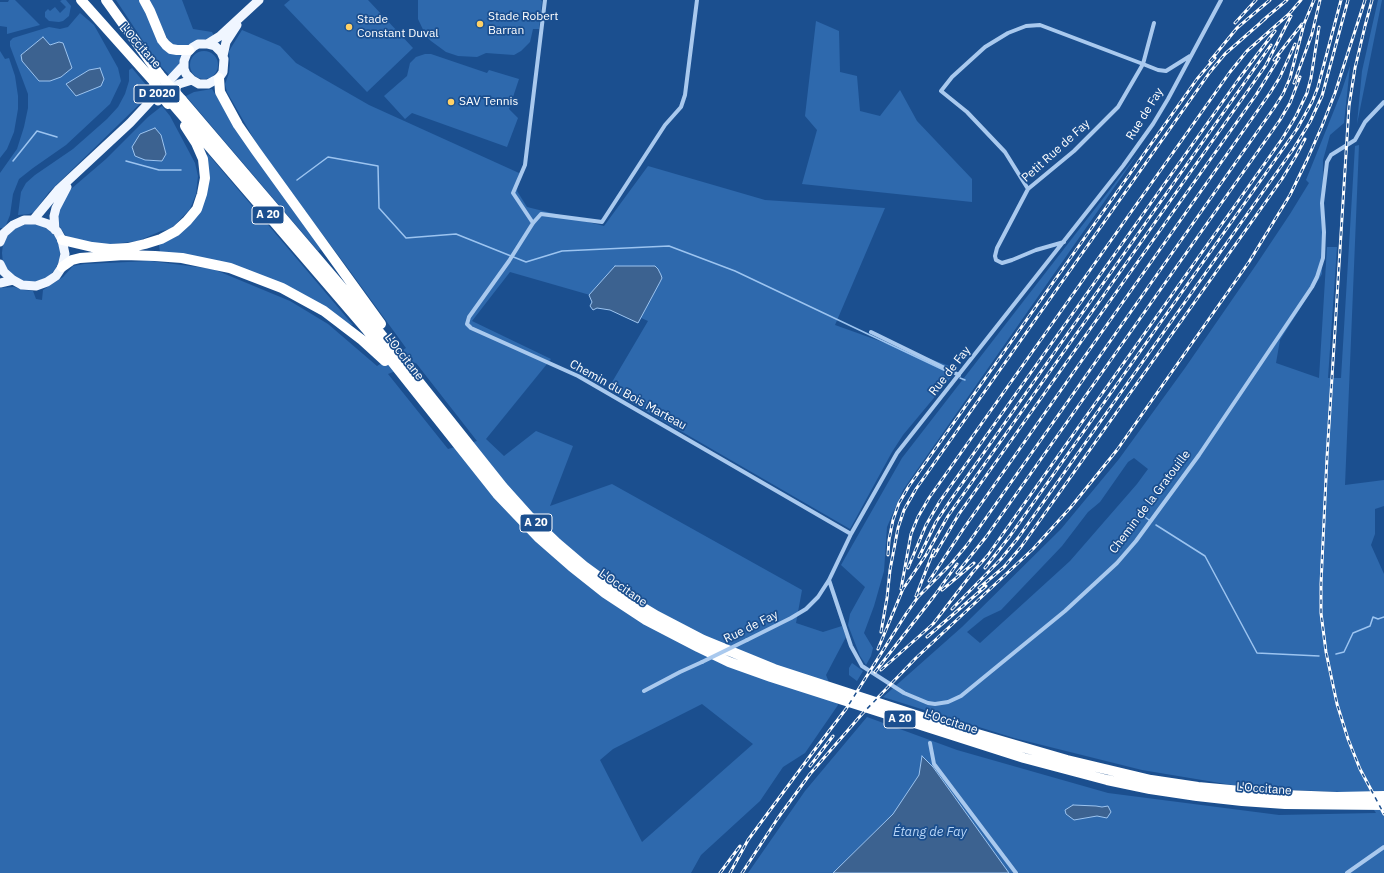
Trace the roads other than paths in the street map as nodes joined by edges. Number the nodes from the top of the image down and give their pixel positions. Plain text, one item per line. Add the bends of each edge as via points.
1 (81, 0) edge
2 (106, 0) edge
3 (144, 0) edge
4 (259, 0) edge
5 (545, 0) edge
6 (697, 0) edge
7 (1221, 0) edge
8 (242, 17) junction
9 (1154, 23) dead end
10 (207, 44) junction
11 (189, 50) junction
12 (1190, 55) junction
13 (223, 56) junction
14 (1143, 64) junction
15 (184, 65) junction
16 (219, 78) junction
17 (192, 80) junction
18 (169, 102) junction
19 (1384, 102) edge
20 (130, 123) junction
21 (77, 173) junction
22 (1028, 189) junction
23 (34, 219) junction
24 (533, 223) junction
25 (55, 230) junction
26 (62, 240) junction
27 (1065, 241) junction
28 (0, 242) edge
29 (0, 264) edge
30 (62, 267) junction
31 (13, 280) junction
32 (0, 283) edge
33 (871, 332) dead end
34 (406, 365) junction
35 (959, 375) junction
36 (412, 389) junction
37 (851, 534) junction
38 (829, 580) junction
39 (644, 691) dead end
40 (930, 743) dead end
41 (1384, 796) edge
42 (1384, 805) edge
43 (1384, 847) edge
44 (1016, 873) edge
45 (1347, 873) edge

1 - 18 highway, L'Occitane / A 20
2 - 34 highway, L'Occitane / A 20, bridge via 159,74
3 - 11 highway via 166,45 171,49
4 - 8 main road
5 - 24 street via 525,165 513,193
6 - 24 street via 685,95 681,107 664,125 602,222 540,214
7 - 12 street, Rue de Fay
8 - 10 main road
8 - 13 main road via 226,42
9 - 14 street, Petit Rue de Fay
10 - 11 main road via 198,44
10 - 13 main road via 218,49
11 - 15 main road
12 - 14 street via 1166,71
12 - 27 street, Rue de Fay via 1153,124
13 - 16 main road via 224,68
14 - 22 street, Petit Rue de Fay via 1118,107 1074,151
14 - 22 street via 1040,25 1026,26 1002,36 985,47 952,77 941,91 967,112 1005,152
15 - 17 main road via 186,74
15 - 20 main road, D 2020
16 - 17 main road via 204,85
16 - 34 highway via 220,92 238,125 399,348
17 - 20 main road, D 2020 via 179,84
18 - 26 highway via 196,143 203,159 204,178 197,209 176,231 161,239 128,248 110,249
18 - 36 highway, L'Occitane / A 20 via 366,329
19 - 38 street, Chemin de la Gratouille via 1365,122 1355,140 1331,155 1327,162 1322,203 1323,258 1312,287 1199,455 1136,541 1066,611 961,696 948,702 928,703 904,694 862,666 851,646
20 - 21 main road, D 2020
21 - 23 main road, D 2020 via 59,189
21 - 25 main road, D 2020 via 56,208
22 - 27 street, Petit Rue de Fay via 997,248 996,260 1002,263
23 - 25 main road
23 - 28 main road via 13,225 4,233
24 - 37 street, Chemin du Bois Marteau via 469,317 469,326 578,376
25 - 26 main road
26 - 30 main road via 65,254
27 - 35 street, Rue de Fay
29 - 31 main road
30 - 31 main road via 53,278 40,285 27,286
30 - 36 highway via 80,258 155,256 208,263 249,275 302,298 340,323 362,340
31 - 32 main road
33 - 35 street
34 - 41 highway, L'Occitane / A 20 via 503,487 556,543 632,601 703,640 774,669 914,714 1026,749 1108,770 1183,785 1242,792 1337,797
35 - 37 street, Rue de Fay via 897,454
36 - 42 highway, L'Occitane / A 20 via 497,494 539,538 571,566 646,620 729,662 1003,752 1107,780 1242,801
37 - 38 street, Rue de Fay
38 - 39 street, Rue de Fay, bridge via 806,609
40 - 44 street via 934,764
43 - 45 street

